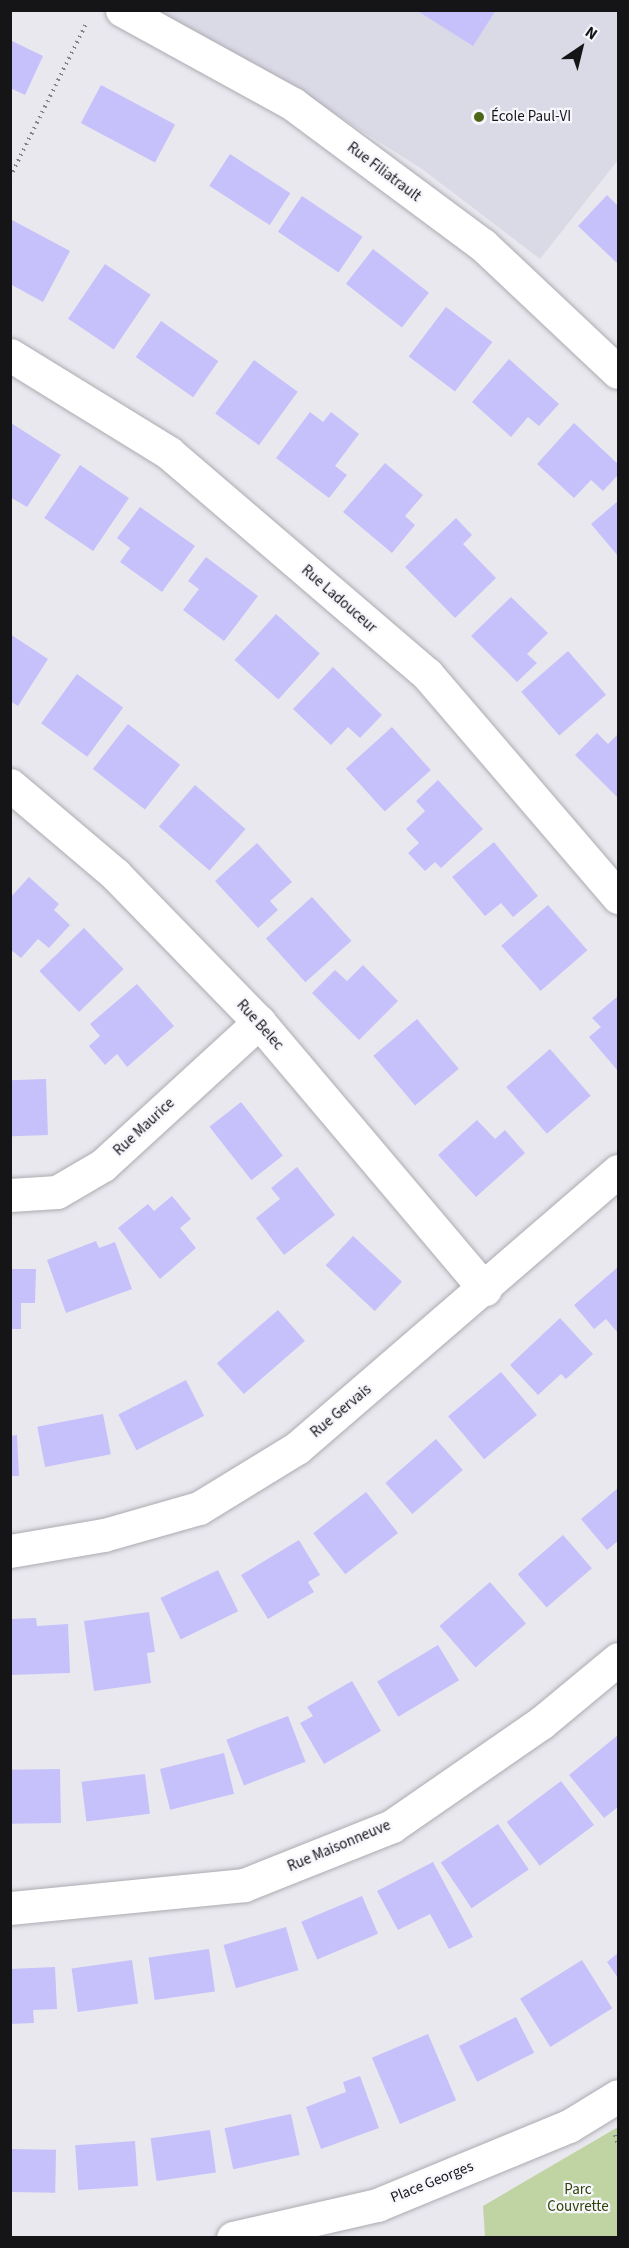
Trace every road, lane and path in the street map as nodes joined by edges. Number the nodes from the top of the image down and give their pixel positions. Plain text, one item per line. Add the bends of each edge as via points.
1 (122, 10) edge
2 (87, 22) dead end
3 (10, 177) edge
4 (10, 355) edge
5 (618, 372) edge
6 (10, 785) edge
7 (618, 897) edge
8 (259, 1022) junction
9 (618, 1171) edge
10 (10, 1196) edge
11 (485, 1289) junction
12 (10, 1551) edge
13 (618, 1659) edge
14 (10, 1908) edge
15 (618, 2096) edge
16 (233, 2238) edge

1 - 5 street, Rue Filiatrault via 293,104 483,245
2 - 3 path
4 - 7 street, Rue Ladouceur via 169,453 427,674
6 - 8 street, Rue Belec via 115,874
8 - 10 street, Rue Maurice via 103,1165 57,1192
8 - 11 street, Rue Belec
9 - 11 street, Rue Gervais
11 - 12 street, Rue Gervais via 297,1448 199,1508 104,1535
13 - 14 street, Rue Maisonneuve via 541,1723 392,1826 244,1885
15 - 16 street, Place Georges via 569,2126 377,2205

